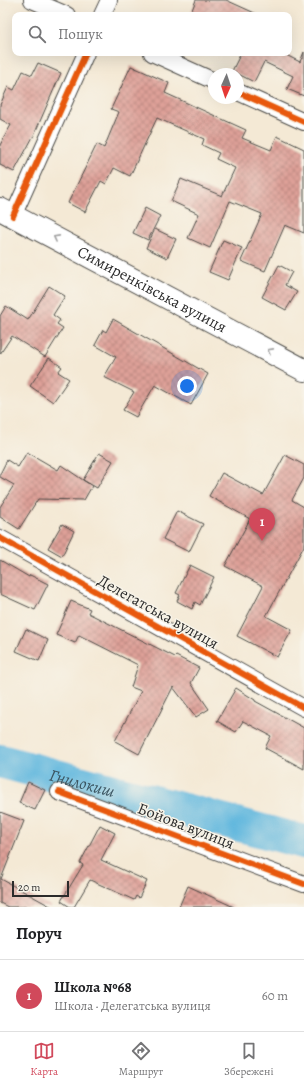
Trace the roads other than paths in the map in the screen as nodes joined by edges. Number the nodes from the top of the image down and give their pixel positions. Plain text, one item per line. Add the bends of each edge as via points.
1 (32, 0) edge
2 (109, 0) edge
3 (60, 12) edge
4 (103, 12) edge
5 (84, 56) edge
6 (159, 56) edge
7 (208, 78) edge
8 (244, 95) edge
9 (304, 122) edge
10 (6, 212) edge
11 (304, 370) edge
12 (0, 538) edge
13 (304, 708) edge
14 (59, 792) dead end
15 (304, 884) edge

1 - 3 street
2 - 4 street
5 - 10 street
6 - 7 street
8 - 9 street
11 -> 10 main road, Симиренківська вулиця
12 - 13 street, Делегатська вулиця
14 - 15 street, Бойова вулиця

